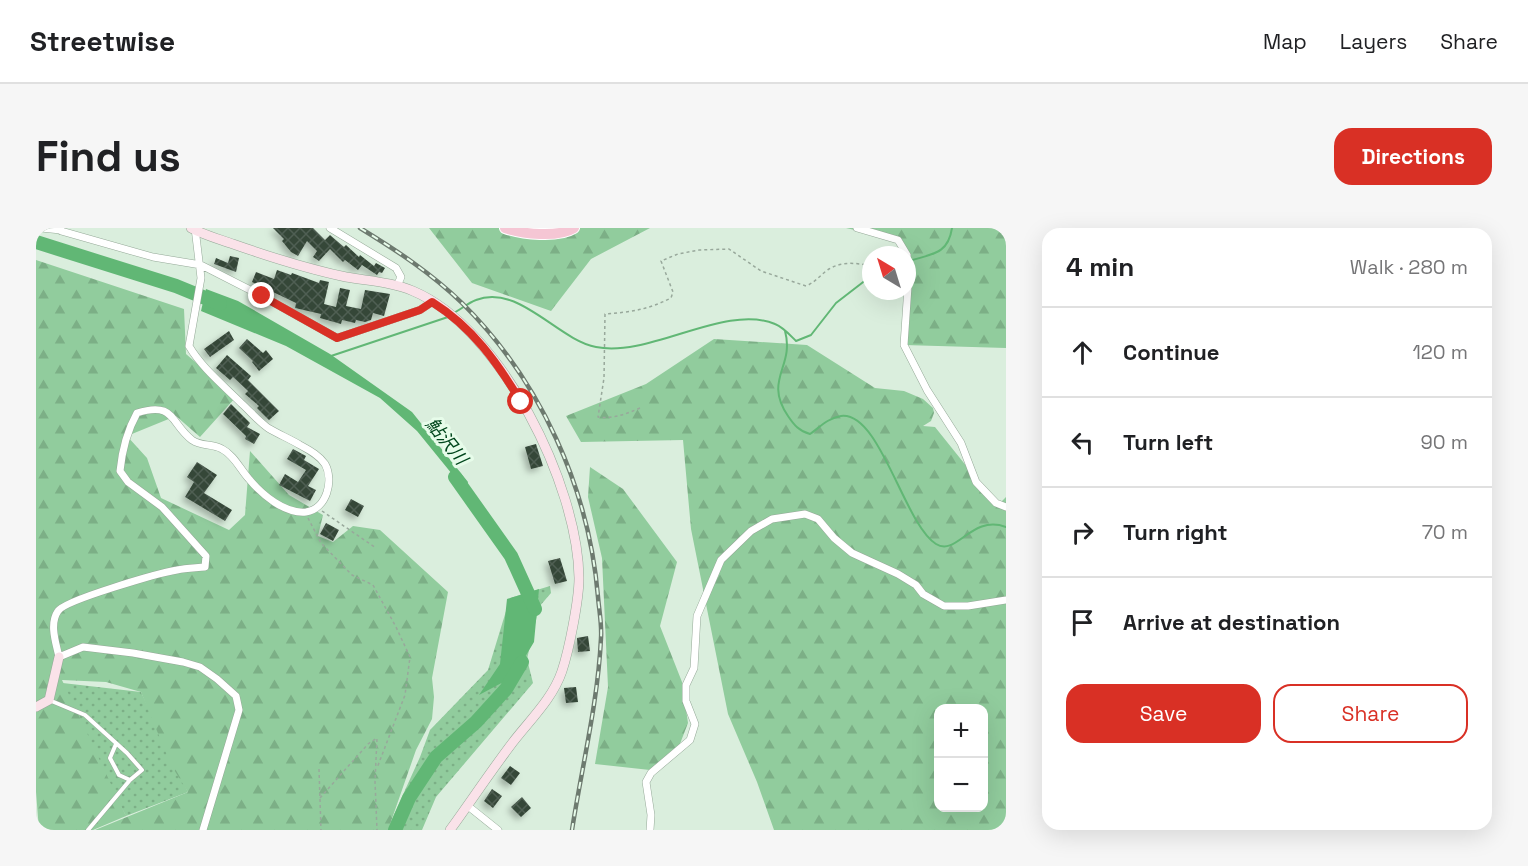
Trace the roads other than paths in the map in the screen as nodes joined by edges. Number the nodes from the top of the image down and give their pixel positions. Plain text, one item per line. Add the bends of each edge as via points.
1 (41, 228) edge
2 (330, 228) edge
3 (505, 228) edge
4 (574, 228) edge
5 (857, 228) edge
6 (60, 229) edge
7 (193, 229) edge
8 (902, 246) edge
9 (201, 265) junction
10 (397, 286) junction
11 (907, 300) edge
12 (432, 302) junction
13 (1006, 507) edge
14 (1006, 600) edge
15 (59, 657) junction
16 (49, 699) junction
17 (36, 707) edge
18 (116, 744) junction
19 (129, 780) junction
20 (468, 806) junction
21 (88, 830) edge
22 (203, 830) edge
23 (450, 830) edge
24 (498, 830) edge
25 (650, 830) edge

1 - 6 street
2 - 10 street via 396,268 401,277
3 - 4 main road via 541,234
5 - 8 street via 898,240
6 - 9 street via 153,257
7 - 9 street
7 - 10 street via 268,256
9 - 12 street via 337,338 420,310
9 - 15 street via 189,346 206,369 267,427 315,453 330,476 326,497 309,512 285,509 250,481 223,449 192,440 169,413 152,408 138,413 131,424 120,471 128,482 162,507 206,556 205,567 176,570 59,609 53,631
10 - 12 street
11 - 13 street via 904,345 961,444 976,482 996,503
12 - 20 street via 461,322 488,351 547,452 573,529 579,579 562,672 550,695
14 - 25 street via 944,606 898,574 852,553 818,519 805,514 772,519 751,531 722,560 697,616 694,668 686,685 686,701 695,724 690,740 651,773 646,782
15 - 16 street
15 - 22 street via 83,647 183,662 218,679 236,696 239,710
16 - 17 street
16 - 18 lane via 86,715
18 - 19 lane via 110,758 119,775
18 - 19 lane via 142,770
19 - 21 lane
20 - 23 street
20 - 24 street

